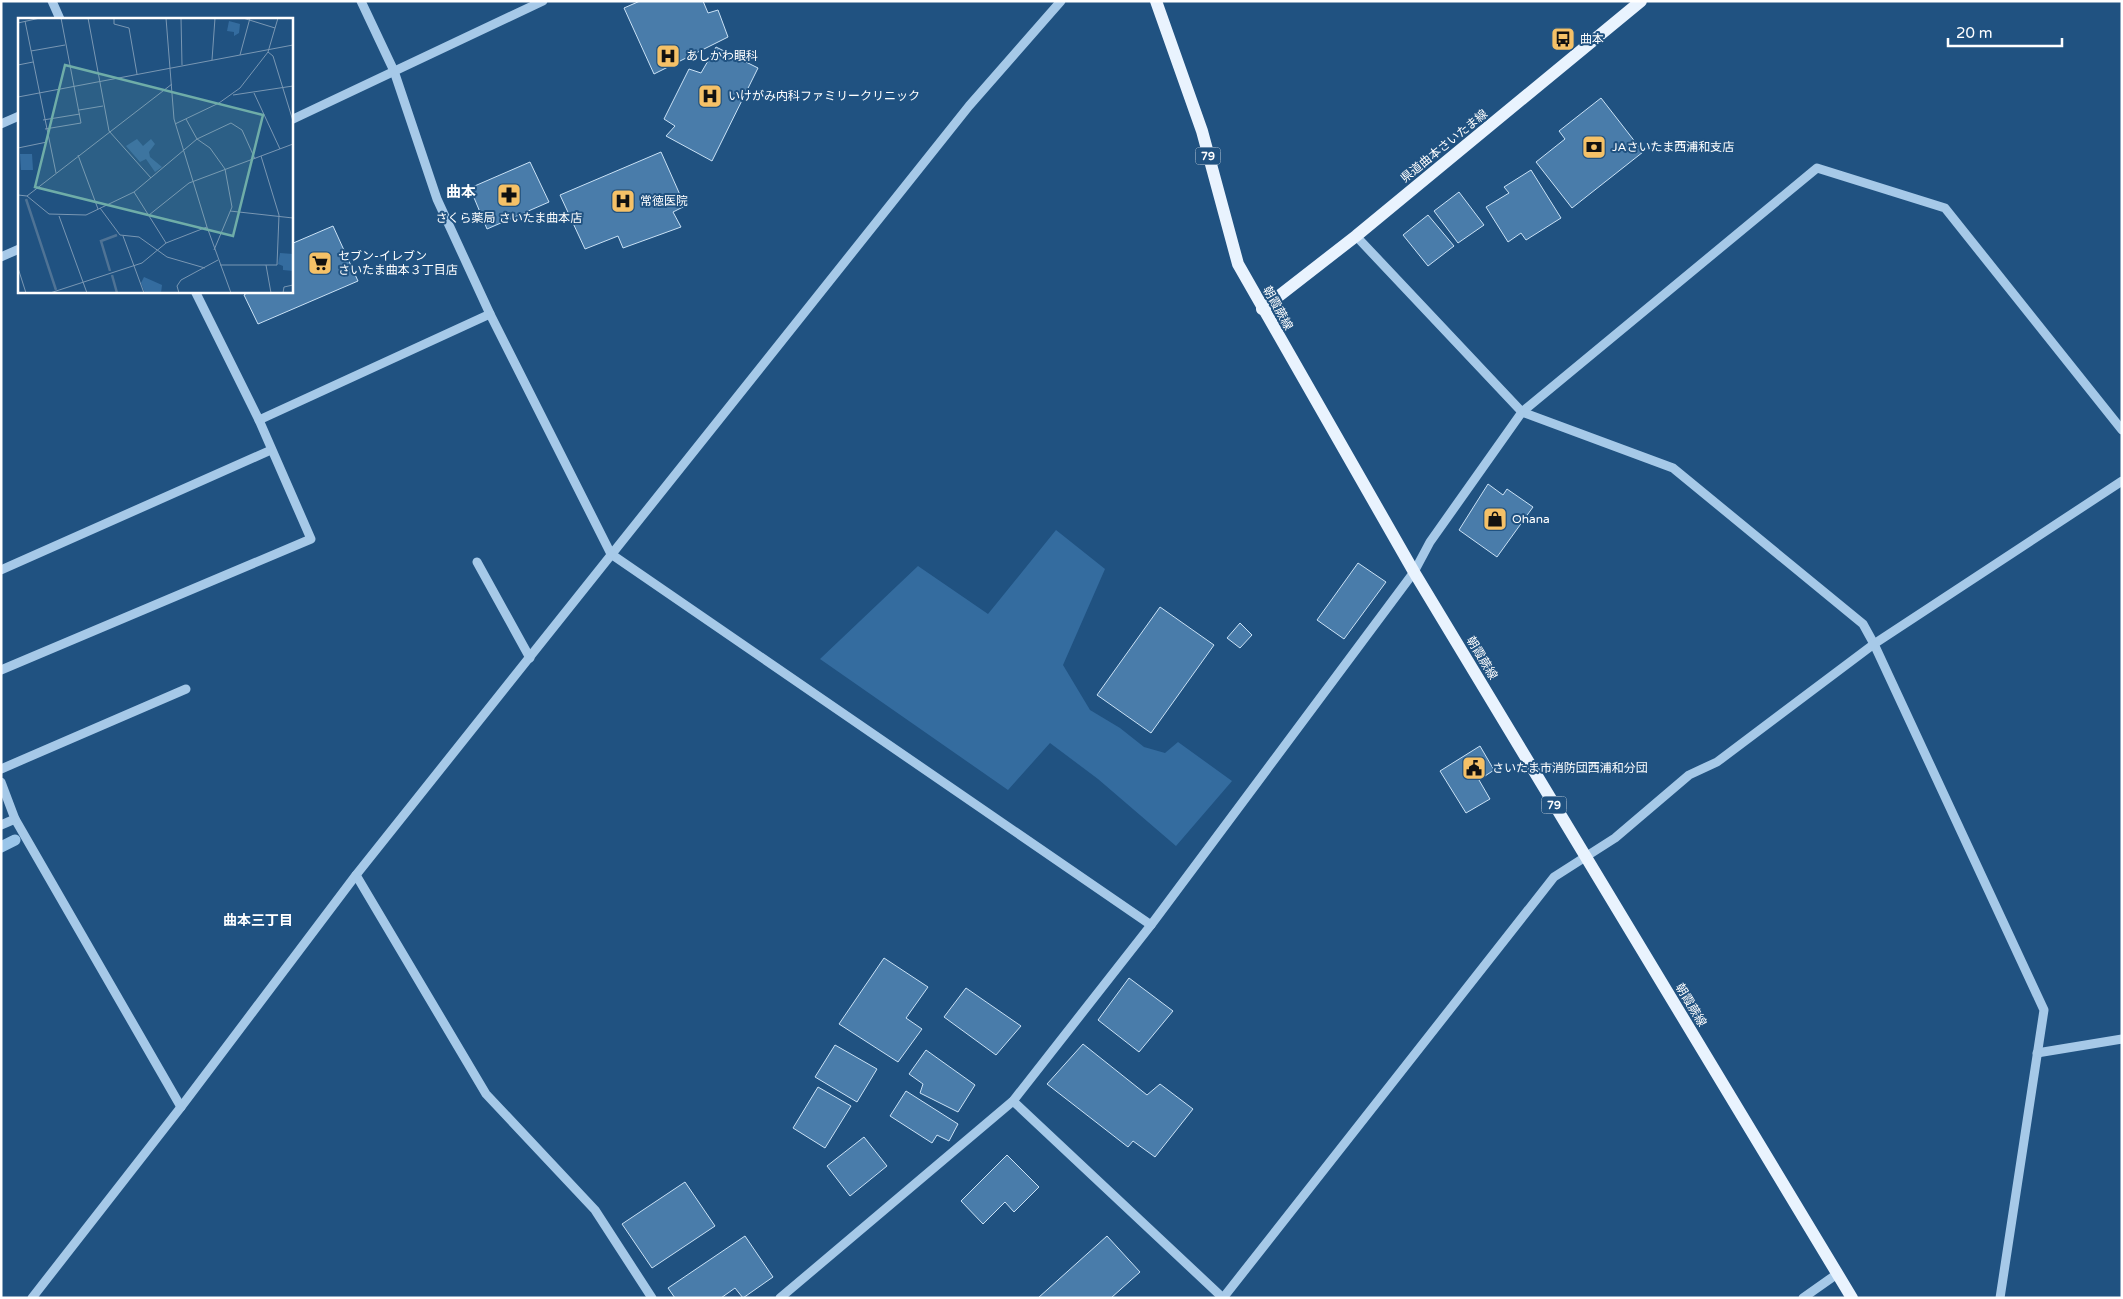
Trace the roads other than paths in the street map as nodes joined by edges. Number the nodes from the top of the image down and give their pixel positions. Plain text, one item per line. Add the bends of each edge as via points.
1 (52, 1) edge
2 (361, 1) edge
3 (543, 1) edge
4 (1062, 1) edge
5 (1156, 1) edge
6 (1635, 3) edge
7 (60, 18) edge
8 (394, 71) junction
9 (18, 116) edge
10 (292, 120) edge
11 (1, 124) edge
12 (1356, 236) junction
13 (18, 249) edge
14 (1, 257) edge
15 (195, 292) edge
16 (1262, 309) junction
17 (490, 314) junction
18 (1522, 412) junction
19 (258, 420) junction
20 (2122, 430) edge
21 (271, 450) junction
22 (2122, 481) edge
23 (611, 554) junction
24 (477, 562) dead end
25 (1, 570) edge
26 (1414, 572) junction
27 (1874, 644) junction
28 (530, 658) junction
29 (1, 670) edge
30 (186, 689) dead end
31 (1, 768) edge
32 (1, 782) edge
33 (15, 819) junction
34 (1, 825) edge
35 (1585, 857) junction
36 (356, 875) junction
37 (1152, 925) junction
38 (2122, 1039) edge
39 (2037, 1053) junction
40 (1013, 1101) junction
41 (181, 1107) junction
42 (1837, 1274) junction
43 (32, 1298) edge
44 (652, 1298) edge
45 (780, 1298) edge
46 (1223, 1298) edge
47 (1804, 1298) edge
48 (1852, 1298) edge
49 (2000, 1298) edge

1 - 7 street
2 - 8 street
3 - 8 street
4 - 23 street via 969,106
5 - 16 main road, 朝霞蕨線 / 79 via 1202,132 1238,264
6 - 12 main road, 県道曲本さいたま線
8 - 10 street
8 - 17 street via 436,199
9 - 11 street
12 - 16 main road, 県道曲本さいたま線
12 - 18 street
13 - 14 street
15 - 19 street
16 - 26 main road, 朝霞蕨線 / 79
17 - 19 street
17 - 23 street
18 - 20 street via 1817,168 1945,208
18 - 26 street via 1430,542
18 - 27 street via 1673,468 1863,624
19 - 21 street
21 - 25 street
21 - 29 street via 311,538
22 - 27 street
23 - 28 street
23 - 37 street
24 - 28 street
26 - 35 main road, 朝霞蕨線 / 79
26 - 37 street
27 - 35 street via 1717,762 1690,775 1615,838
27 - 39 street via 2044,1010
28 - 36 street
30 - 31 street
32 - 33 street
33 - 34 street
33 - 41 street
35 - 42 main road, 朝霞蕨線 / 79
35 - 46 street via 1554,877
36 - 41 street
36 - 44 street via 486,1094 595,1210
37 - 40 street
38 - 39 street
39 - 49 street
40 - 45 street
40 - 46 street
41 - 43 street
42 - 47 street
42 - 48 main road, 朝霞蕨線 / 79

